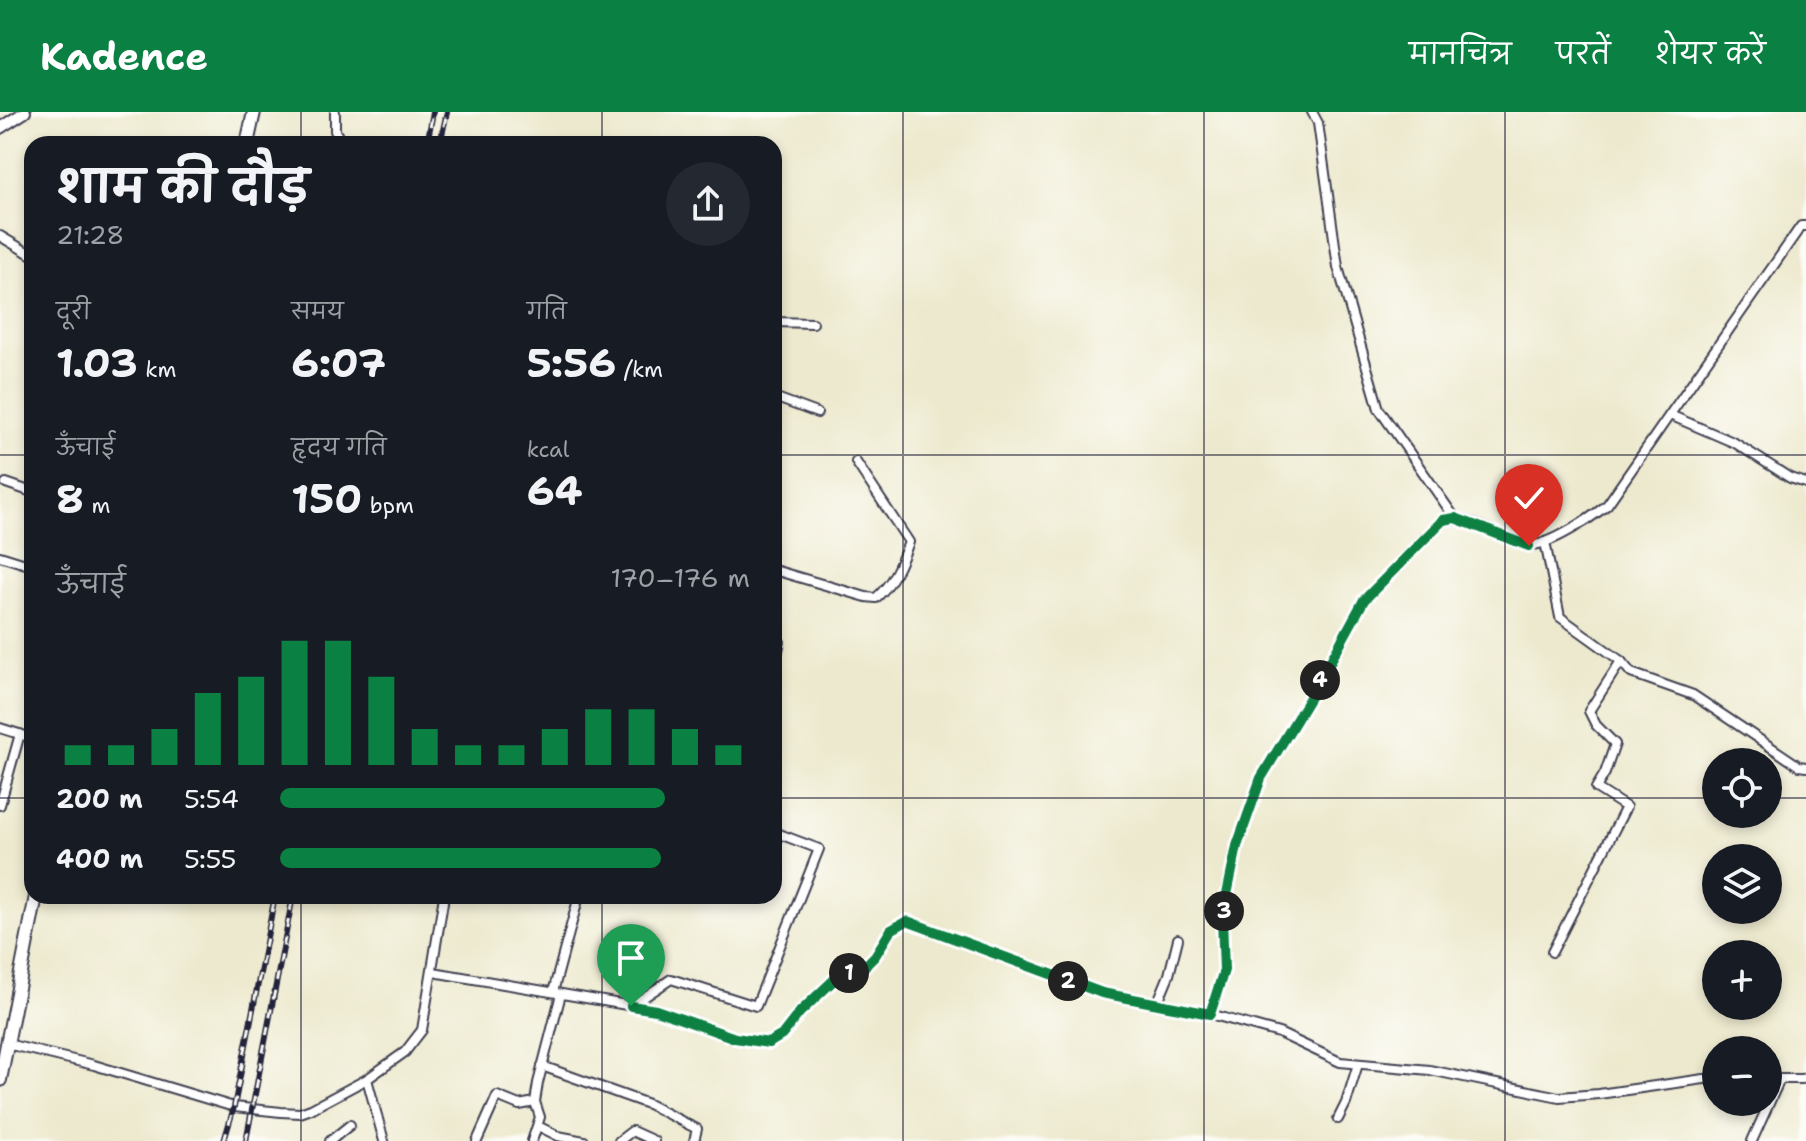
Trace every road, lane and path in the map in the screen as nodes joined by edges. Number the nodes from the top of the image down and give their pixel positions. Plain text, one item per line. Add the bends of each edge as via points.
1 (25, 112) edge
2 (254, 112) edge
3 (335, 112) edge
4 (1312, 112) edge
5 (0, 128) edge
6 (249, 136) edge
7 (338, 136) edge
8 (1806, 226) edge
9 (0, 237) edge
10 (24, 250) edge
11 (782, 322) edge
12 (813, 323) dead end
13 (782, 400) edge
14 (817, 413) dead end
15 (1670, 415) junction
16 (856, 462) dead end
17 (6, 483) dead end
18 (1806, 483) edge
19 (24, 489) edge
20 (1455, 518) junction
21 (1545, 542) junction
22 (0, 556) edge
23 (24, 564) edge
24 (782, 572) edge
25 (1621, 661) junction
26 (0, 728) edge
27 (20, 734) junction
28 (24, 735) edge
29 (1806, 767) edge
30 (0, 805) edge
31 (782, 835) edge
32 (34, 904) edge
33 (443, 904) edge
34 (577, 904) edge
35 (1178, 939) dead end
36 (1552, 952) dead end
37 (433, 972) junction
38 (557, 993) junction
39 (1157, 1004) junction
40 (631, 1006) junction
41 (1210, 1014) junction
42 (7, 1044) junction
43 (1358, 1064) junction
44 (542, 1066) junction
45 (1806, 1078) edge
46 (367, 1079) junction
47 (1702, 1079) edge
48 (1782, 1079) edge
49 (0, 1080) edge
50 (535, 1102) junction
51 (1763, 1116) edge
52 (1338, 1119) dead end
53 (350, 1125) dead end
54 (540, 1127) dead end
55 (330, 1141) edge
56 (384, 1141) edge
57 (477, 1141) edge
58 (532, 1141) edge
59 (584, 1141) edge
60 (619, 1141) edge
61 (654, 1141) edge
62 (694, 1141) edge
63 (1752, 1141) edge

1 - 5 street
2 - 6 main road
3 - 7 street
4 - 20 street via 1318,123 1338,267 1379,409
8 - 15 street via 1801,226
9 - 10 street
11 - 12 street
13 - 14 street
15 - 18 street via 1735,443
15 - 21 street via 1607,505
16 - 24 street via 909,542 888,588 876,598 866,597
17 - 19 street
20 - 21 street via 1529,546
20 - 41 street via 1443,520 1364,600 1261,778 1237,846 1222,919 1224,970
21 - 25 street via 1560,617
22 - 23 street
25 - 29 street via 1631,673 1693,695
25 - 36 street via 1589,711 1615,744 1596,788 1626,807
26 - 27 street
27 - 28 street
27 - 30 street
31 - 40 street via 819,849 756,1006 671,979
32 - 42 main road
33 - 37 street
34 - 38 street
35 - 39 street
37 - 38 street
37 - 46 street via 422,1030 405,1052
38 - 40 street
38 - 44 street
39 - 40 street via 1102,993 907,921 891,930 863,968 836,978 769,1043
39 - 41 street
41 - 43 street via 1279,1033 1340,1062
42 - 46 street via 234,1107 281,1112 311,1109
42 - 49 main road
43 - 47 street via 1430,1070 1559,1097
43 - 52 street
44 - 50 street
44 - 62 street via 648,1104 697,1129
45 - 48 street
46 - 56 street
50 - 57 street via 519,1105 497,1096
50 - 58 street via 540,1117
51 - 63 street
53 - 55 street
54 - 59 street
60 - 61 street via 632,1131

